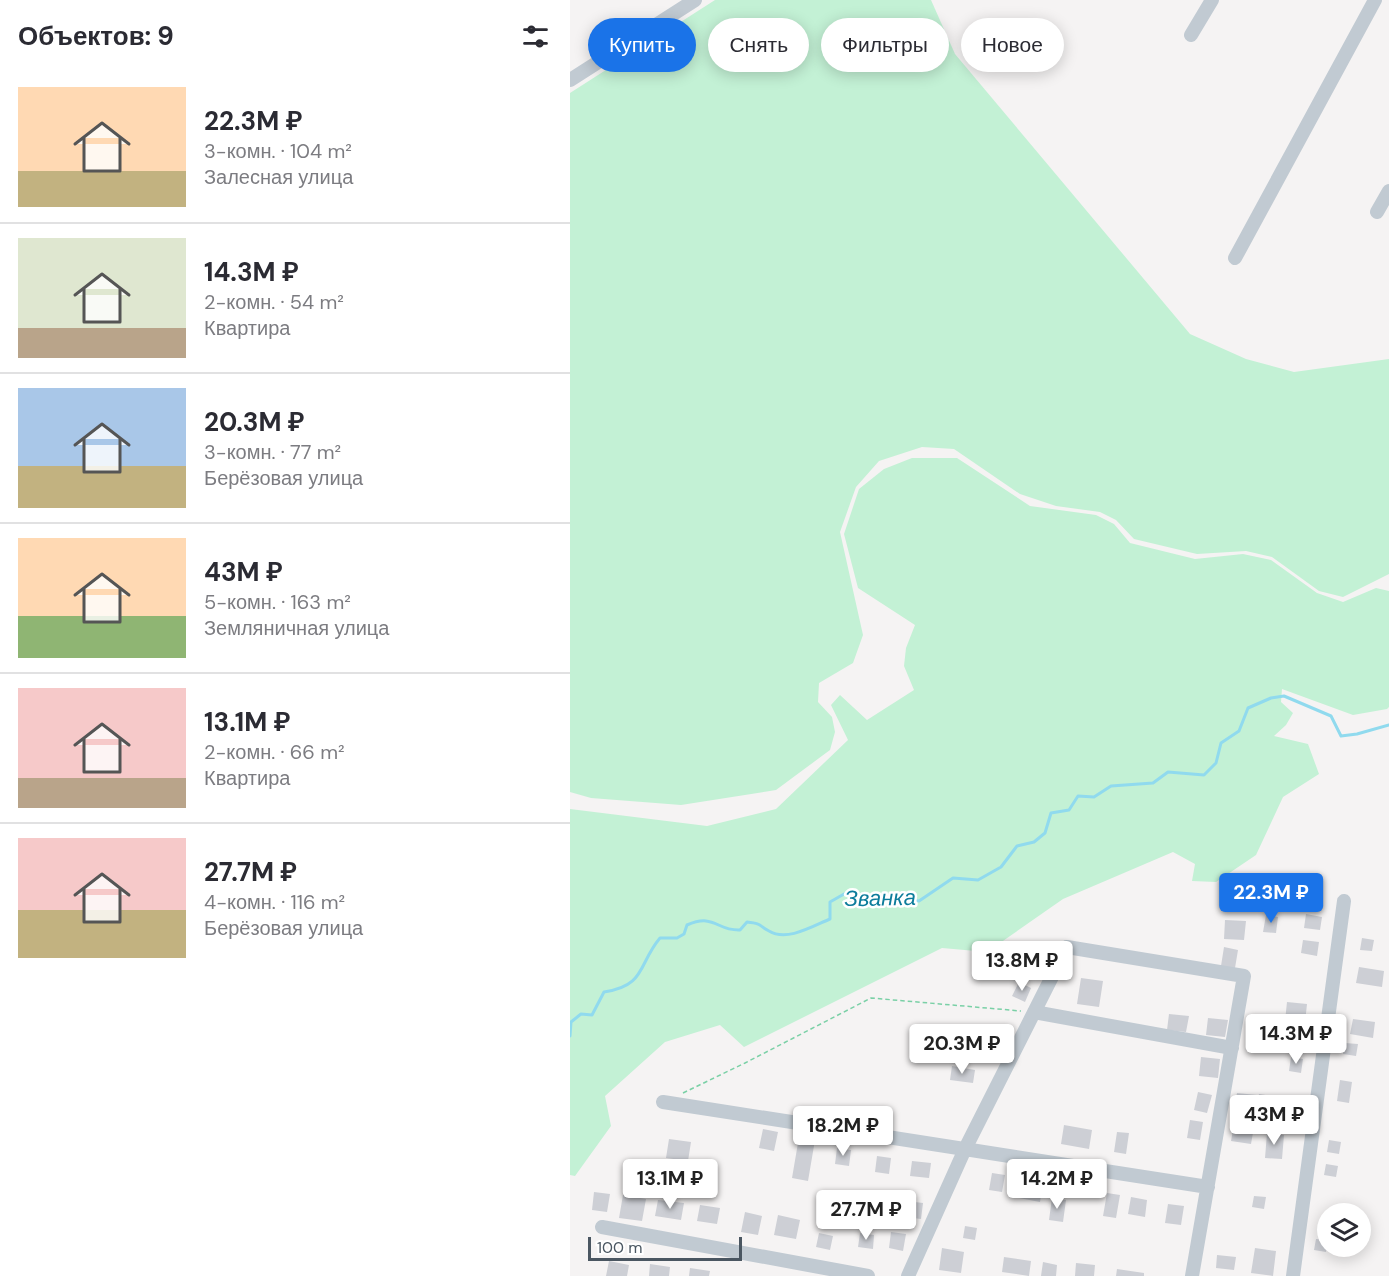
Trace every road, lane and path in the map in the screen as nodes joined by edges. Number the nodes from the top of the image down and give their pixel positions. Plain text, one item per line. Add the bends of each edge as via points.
1 (695, 0) edge
2 (1212, 0) edge
3 (1375, 0) edge
4 (1191, 35) dead end
5 (570, 80) edge
6 (1389, 191) edge
7 (1377, 212) dead end
8 (1234, 258) dead end
9 (1344, 901) dead end
10 (1034, 1012) junction
11 (1232, 1048) junction
12 (684, 1092) dead end
13 (663, 1102) dead end
14 (965, 1149) junction
15 (1208, 1187) junction
16 (602, 1227) dead end
17 (868, 1276) edge
18 (908, 1276) edge
19 (1192, 1276) edge
20 (1293, 1276) edge

1 - 5 street
2 - 4 street
3 - 8 street
6 - 7 street
9 - 20 street
10 - 11 street
10 - 11 street via 1067,947 1244,976
10 - 12 path via 871,998
10 - 14 street
11 - 15 street
13 - 14 street
14 - 15 street
14 - 18 street
15 - 19 street
16 - 17 street

